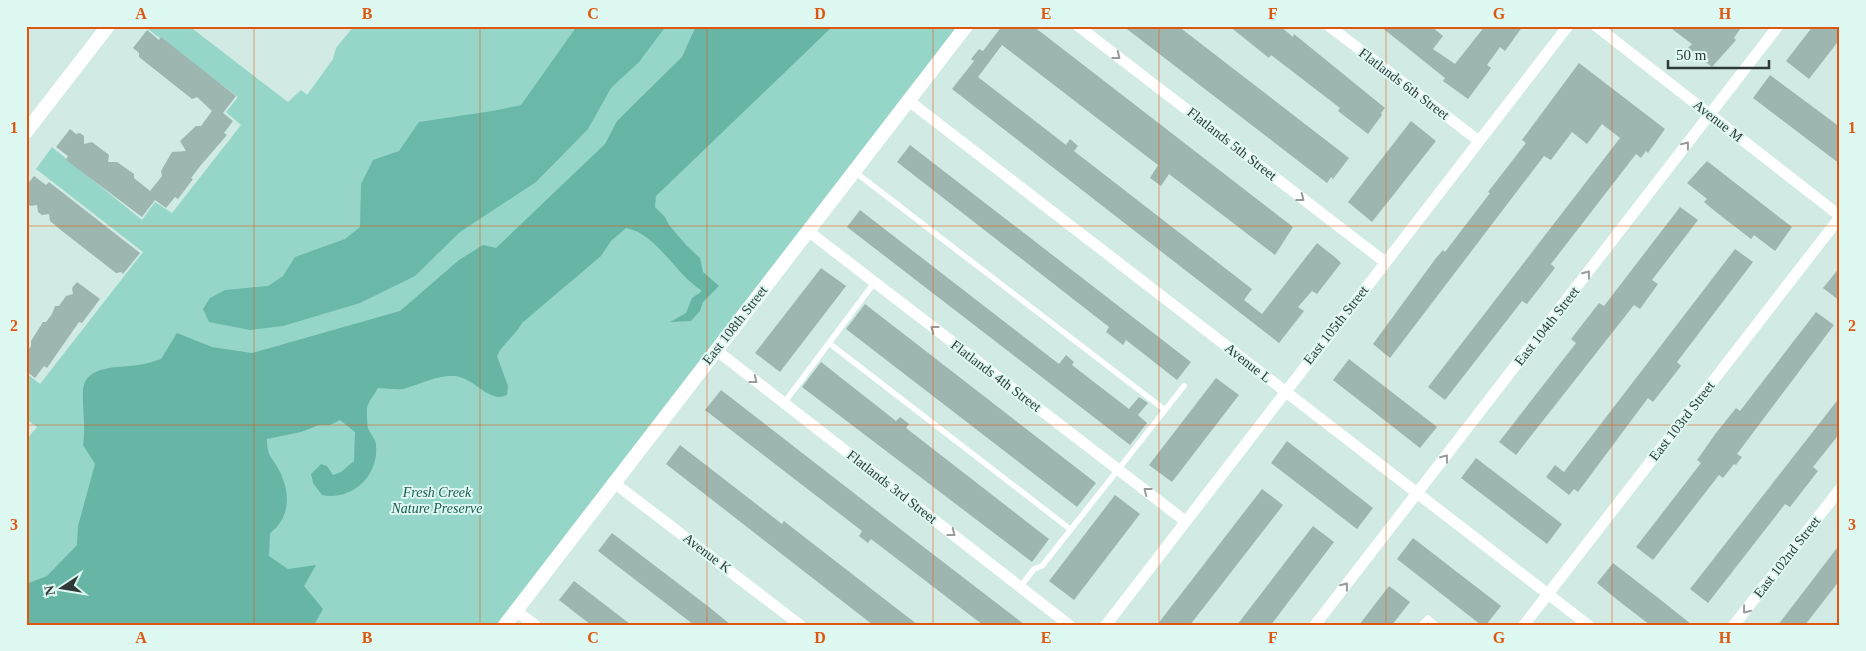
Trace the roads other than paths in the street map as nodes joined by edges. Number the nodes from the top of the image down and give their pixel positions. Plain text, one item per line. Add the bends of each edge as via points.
1 (108, 26) edge
2 (966, 26) edge
3 (1078, 26) edge
4 (1329, 26) edge
5 (1568, 26) edge
6 (1596, 26) edge
7 (1778, 26) edge
8 (909, 100) junction
9 (1710, 114) junction
10 (26, 132) edge
11 (1479, 141) junction
12 (854, 171) junction
13 (1840, 216) edge
14 (808, 231) junction
15 (1385, 262) junction
16 (874, 283) junction
17 (829, 343) junction
18 (716, 350) junction
19 (1184, 386) dead end
20 (1285, 391) junction
21 (784, 403) junction
22 (1164, 410) junction
23 (1117, 468) junction
24 (614, 482) junction
25 (1840, 489) edge
26 (1417, 493) junction
27 (1186, 521) junction
28 (1070, 529) junction
29 (1020, 587) junction
30 (1548, 594) junction
31 (516, 611) junction
32 (505, 625) edge
33 (535, 625) edge
34 (800, 625) edge
35 (1069, 625) edge
36 (1106, 625) edge
37 (1315, 625) edge
38 (1421, 625) edge
39 (1436, 625) edge
40 (1524, 625) edge
41 (1588, 625) edge
42 (1734, 625) edge

1 - 10 street
2 - 8 street, East 108th Street
3 -> 15 street, Flatlands 5th Street
4 - 11 street, Flatlands 6th Street
5 - 11 street, East 105th Street
6 - 9 street, Avenue M
7 - 9 street, East 104th Street
8 - 12 street, East 108th Street
8 - 20 street, Avenue L
9 - 13 street, Avenue M
26 -> 9 street, East 104th Street
11 - 15 street, East 105th Street
12 - 14 street, East 108th Street
12 - 22 lane
13 - 30 street, East 103rd Street
14 - 16 street, Flatlands 4th Street
14 - 18 street, East 108th Street
15 - 20 street, East 105th Street
16 - 17 lane
23 -> 16 street, Flatlands 4th Street
17 - 21 lane
17 - 28 lane
18 -> 21 street, Flatlands 3rd Street
18 - 24 street, East 108th Street
19 - 22 lane
20 - 26 street, Avenue L
20 - 27 street, East 105th Street
21 -> 29 street, Flatlands 3rd Street
22 - 23 lane
27 -> 23 street, Flatlands 4th Street
23 - 28 lane
24 - 31 street, East 108th Street
24 - 34 street, Avenue K
25 -> 42 street, East 102nd Street
26 - 30 street, Avenue L
37 -> 26 street, East 104th Street
27 - 36 street, East 105th Street
28 - 29 lane via 1042,566 1034,569
29 - 35 street, Flatlands 3rd Street
30 - 40 street, East 103rd Street
30 - 41 street, Avenue L
31 - 32 street, East 108th Street
31 - 33 street
38 - 39 lane via 1428,618

